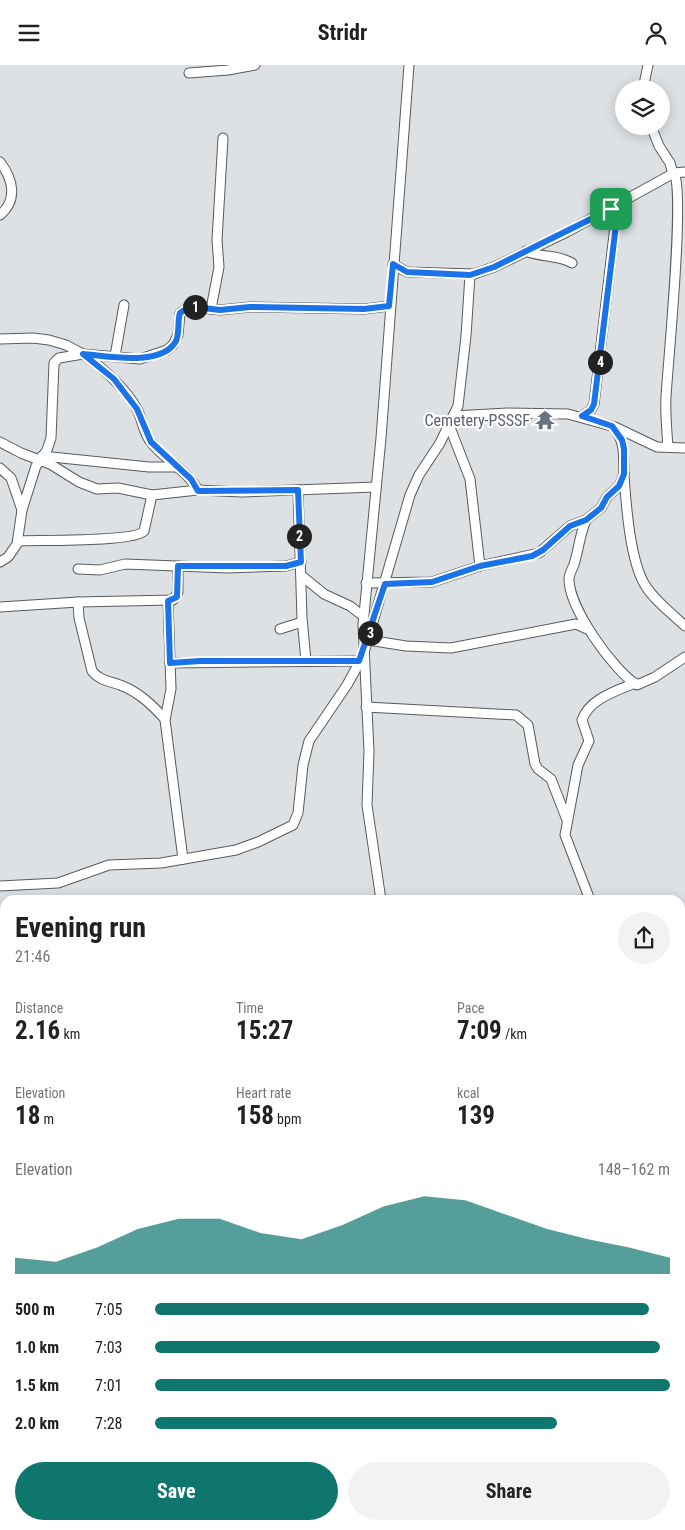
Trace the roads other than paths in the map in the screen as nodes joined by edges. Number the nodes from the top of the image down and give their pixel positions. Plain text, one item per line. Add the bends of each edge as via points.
1 (254, 65) edge
2 (409, 65) edge
3 (648, 65) edge
4 (189, 73) dead end
5 (646, 80) edge
6 (654, 135) edge
7 (223, 138) dead end
8 (0, 162) edge
9 (685, 172) edge
10 (674, 173) junction
11 (611, 209) junction
12 (0, 215) edge
13 (526, 251) junction
14 (572, 263) dead end
15 (393, 264) junction
16 (470, 275) junction
17 (124, 305) dead end
18 (389, 306) junction
19 (211, 309) junction
20 (0, 339) edge
21 (83, 354) junction
22 (114, 356) junction
23 (453, 416) junction
24 (582, 416) junction
25 (449, 425) junction
26 (612, 426) junction
27 (0, 442) edge
28 (668, 447) junction
29 (685, 448) edge
30 (41, 458) junction
31 (176, 467) junction
32 (0, 469) edge
33 (624, 474) junction
34 (376, 487) junction
35 (298, 490) junction
36 (198, 491) junction
37 (152, 495) junction
38 (22, 510) junction
39 (586, 520) junction
40 (18, 541) junction
41 (0, 562) edge
42 (301, 562) junction
43 (178, 566) junction
44 (480, 566) junction
45 (78, 569) dead end
46 (302, 576) junction
47 (366, 583) junction
48 (385, 584) junction
49 (168, 601) junction
50 (78, 602) junction
51 (0, 607) edge
52 (363, 616) junction
53 (302, 623) junction
54 (685, 626) edge
55 (280, 629) dead end
56 (589, 630) junction
57 (368, 640) junction
58 (685, 657) edge
59 (361, 658) junction
60 (306, 661) junction
61 (170, 663) junction
62 (634, 683) junction
63 (366, 707) junction
64 (165, 719) junction
65 (568, 820) junction
66 (183, 859) junction
67 (0, 886) edge
68 (380, 895) edge
69 (588, 895) edge

1 - 4 street
2 - 15 street
3 - 5 street
6 - 10 street
7 - 19 street via 217,240 219,267
8 - 12 street via 8,173 11,196 9,206
9 - 10 street
10 - 11 street
10 - 28 street via 679,185 681,217 666,399
11 - 13 street
11 - 24 street via 616,225 602,354 594,404
13 - 14 street via 560,257
13 - 16 street
15 - 16 street via 407,272
15 - 18 street
16 - 23 street via 460,398
17 - 22 street
18 - 19 street via 364,309
18 - 34 street
19 - 22 street via 189,307 180,313 176,340 167,350 140,359
20 - 21 street via 33,338 66,345
21 - 22 street
21 - 30 street via 59,358 54,363 52,438
21 - 31 street via 114,379 137,409 151,442
23 - 24 street via 561,413
23 - 25 street
24 - 26 street
25 - 44 street via 470,479
25 - 48 street via 410,495
26 - 28 street via 656,447
26 - 33 street via 622,440
27 - 30 street via 21,453
28 - 29 street
30 - 31 street
30 - 37 street via 95,489 118,488
30 - 38 street
31 - 36 street via 191,479
32 - 38 street via 10,478
33 - 39 street via 619,486 601,508
33 - 54 street via 633,547 643,583
34 - 35 street
34 - 47 street
35 - 36 street
35 - 42 street
36 - 37 street
37 - 40 street via 144,531 140,535
38 - 40 street
39 - 44 street via 570,526 539,553
39 - 56 street via 569,579 580,615
40 - 41 street via 8,557
42 - 43 street via 286,566
42 - 46 street
43 - 45 street via 125,564 100,570
43 - 49 street via 177,597
44 - 48 street via 432,582
46 - 52 street via 324,594
46 - 53 street
47 - 48 street
47 - 52 street
48 - 57 street
49 - 50 street
49 - 61 street
50 - 51 street
50 - 64 street via 92,671 107,682 142,697
52 - 59 street
53 - 55 street
53 - 60 street
56 - 57 street via 576,624 451,649
56 - 62 street
57 - 59 street
58 - 62 street via 655,677 639,685
59 - 60 street
59 - 63 street
59 - 66 street via 309,741 298,813 293,825 236,850
60 - 61 street
61 - 64 street via 171,696
62 - 65 street via 609,694 584,714 583,724 589,741 578,765
63 - 65 street via 516,715 528,725 535,764 551,779
63 - 68 street via 370,751 367,805
64 - 66 street
65 - 69 street via 565,835
66 - 67 street via 109,865 58,883

